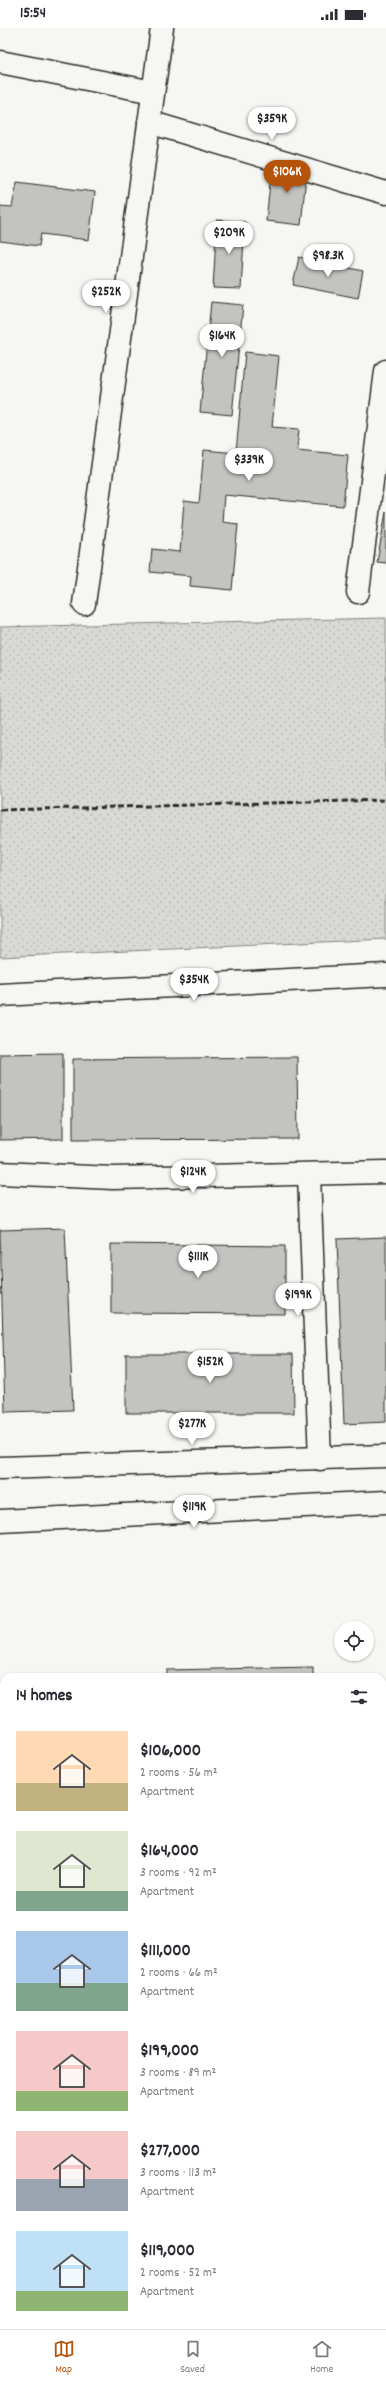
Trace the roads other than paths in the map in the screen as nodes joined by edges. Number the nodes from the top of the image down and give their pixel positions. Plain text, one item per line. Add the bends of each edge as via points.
1 (162, 28) edge
2 (0, 62) edge
3 (153, 92) junction
4 (149, 122) junction
5 (386, 193) edge
6 (386, 371) edge
7 (358, 592) dead end
8 (84, 604) dead end
9 (386, 975) edge
10 (0, 995) edge
11 (386, 1172) edge
12 (0, 1173) edge
13 (309, 1175) junction
14 (386, 1456) edge
15 (320, 1459) junction
16 (0, 1468) edge
17 (386, 1502) edge
18 (0, 1521) edge

1 - 3 street
2 - 3 street
3 - 4 street
4 - 5 street
4 - 8 street
6 - 7 street
9 - 10 street
11 - 13 street
12 - 13 street via 113,1178
13 - 15 street
14 - 15 street
15 - 16 street
17 - 18 street

